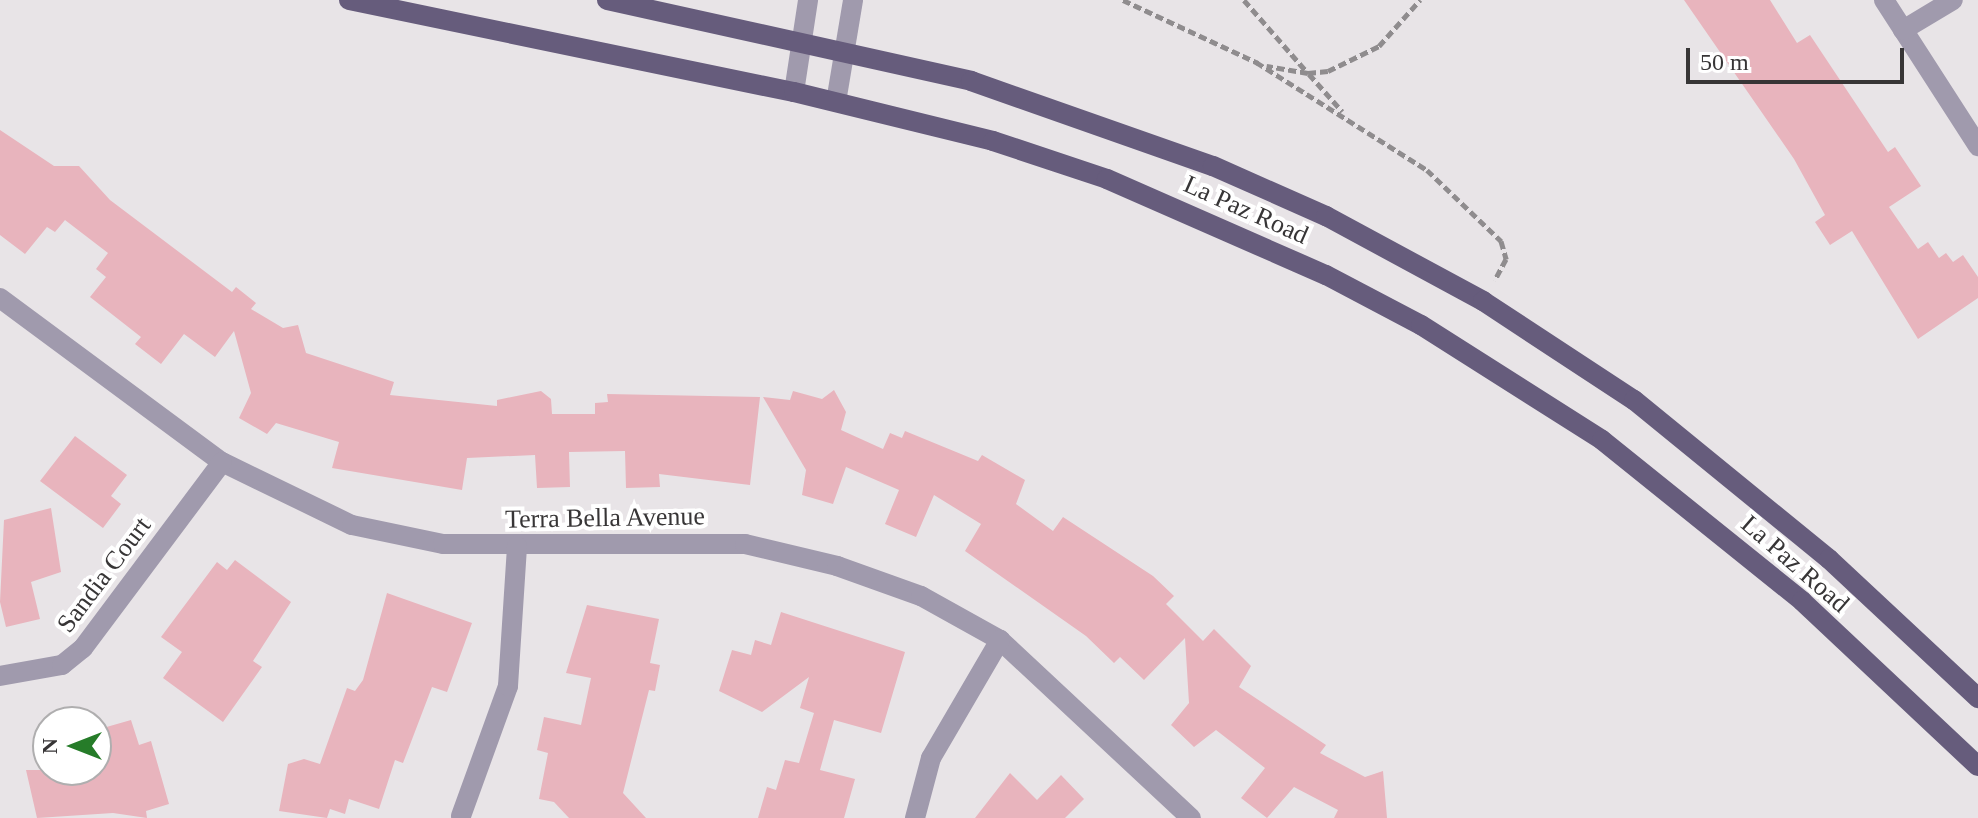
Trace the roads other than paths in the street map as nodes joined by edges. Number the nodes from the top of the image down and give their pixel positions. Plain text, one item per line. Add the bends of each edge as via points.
1 (349, 0) edge
2 (607, 0) edge
3 (808, 0) edge
4 (853, 0) edge
5 (1884, 0) edge
6 (1953, 0) edge
7 (1903, 30) junction
8 (802, 40) junction
9 (847, 50) junction
10 (794, 92) junction
11 (836, 102) junction
12 (1978, 146) edge
13 (0, 298) edge
14 (222, 462) junction
15 (517, 546) junction
16 (1000, 640) junction
17 (0, 676) edge
18 (1978, 698) edge
19 (1978, 766) edge
20 (461, 816) dead end
21 (915, 818) edge
22 (1191, 818) edge

1 - 10 main road, La Paz Road
2 - 8 main road, La Paz Road
3 - 8 street
4 - 9 street
5 - 7 street
6 - 7 street
7 - 12 street
8 - 9 main road, La Paz Road
8 - 10 street
9 - 11 street
9 - 18 main road, La Paz Road via 971,81 1213,166 1326,216 1483,301 1634,400 1727,472
10 - 11 main road, La Paz Road
11 - 19 main road, La Paz Road via 993,141 1107,179 1326,275 1421,325 1602,440 1694,512 1802,601
13 - 14 street, Terra Bella Avenue
14 - 15 street, Terra Bella Avenue via 352,525 443,544
14 - 17 street, Sandia Court via 83,648 62,665
15 - 16 street, Terra Bella Avenue via 745,544 837,566 921,596
15 - 20 street via 508,686
16 - 21 street via 931,758
16 - 22 street, Terra Bella Avenue

